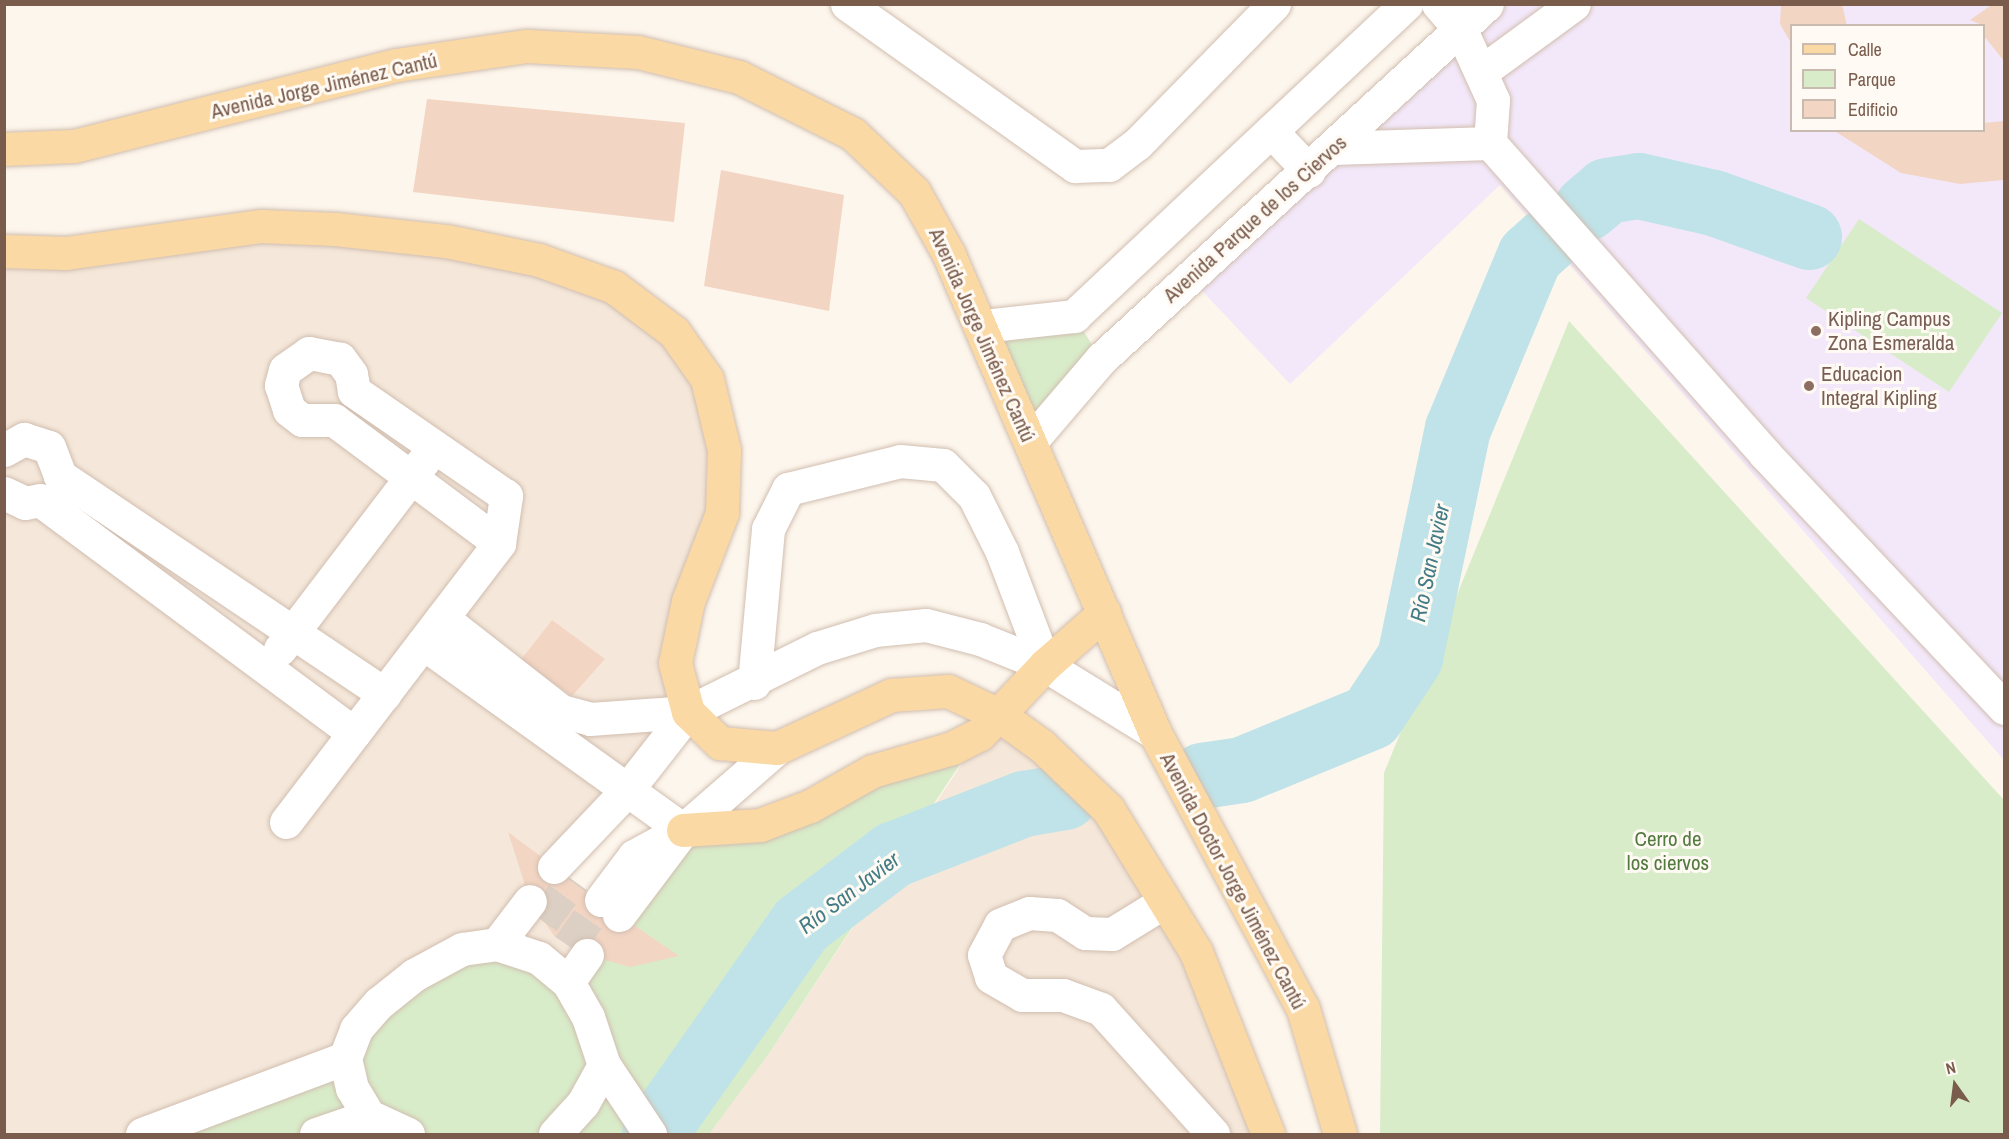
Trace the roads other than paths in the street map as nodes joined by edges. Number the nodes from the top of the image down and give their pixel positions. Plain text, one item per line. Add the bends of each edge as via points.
1 (847, 4) edge
2 (1274, 4) edge
3 (1406, 4) edge
4 (1438, 4) edge
5 (1487, 4) edge
6 (1574, 4) edge
7 (1461, 30) junction
8 (1481, 72) junction
9 (1270, 132) junction
10 (1490, 143) junction
11 (1333, 148) junction
12 (4, 149) edge
13 (1309, 171) junction
14 (4, 251) edge
15 (1074, 316) junction
16 (982, 326) junction
17 (1101, 359) junction
18 (1031, 441) junction
19 (434, 448) junction
20 (4, 450) edge
21 (412, 477) junction
22 (4, 493) edge
23 (499, 543) junction
24 (183, 559) junction
25 (162, 590) junction
26 (1104, 613) junction
27 (433, 631) junction
28 (292, 632) junction
29 (1044, 665) junction
30 (266, 667) junction
31 (754, 683) junction
32 (384, 694) junction
33 (2004, 708) edge
34 (688, 712) junction
35 (999, 715) junction
36 (553, 722) junction
37 (354, 733) junction
38 (1155, 733) junction
39 (777, 748) junction
40 (627, 790) junction
41 (286, 822) dead end
42 (683, 830) junction
43 (564, 874) tunnel mouth
44 (1164, 902) junction
45 (610, 907) tunnel mouth
46 (536, 911) tunnel mouth
47 (509, 947) junction
48 (345, 1058) junction
49 (604, 1065) junction
50 (369, 1116) junction
51 (142, 1134) edge
52 (316, 1134) edge
53 (408, 1134) edge
54 (555, 1134) edge
55 (650, 1134) edge
56 (1213, 1134) edge
57 (1268, 1134) edge
58 (1340, 1134) edge

1 - 2 street via 1075,166 1109,165 1137,144
3 - 9 street
4 - 7 street
5 - 7 street, Avenida Parque de los Ciervos
6 - 8 street
7 - 8 street
7 - 11 street, Avenida Parque de los Ciervos
8 - 10 street via 1493,100
9 - 13 street
9 - 15 street
10 - 11 street
10 - 33 street via 1765,454
11 - 13 street, Avenida Parque de los Ciervos
12 - 16 main road, Avenida Jorge Jiménez Cantú via 74,146 396,65 527,46 638,52 739,77 852,134 914,192
13 - 17 street, Avenida Parque de los Ciervos
14 - 34 main road via 66,253 261,226 335,229 469,246 539,260 614,287 675,332 707,379 724,450 722,513 688,601 675,663
15 - 16 street
15 - 17 street
16 - 18 main road, Avenida Jorge Jiménez Cantú
17 - 18 street, Avenida Parque de los Ciervos
18 - 26 main road, Avenida Jorge Jiménez Cantú
19 - 21 street
19 - 21 street via 354,391 351,374 340,359 309,353 285,370 281,385 289,410 302,420 334,420
19 - 23 street via 506,496
20 - 24 street via 24,439 49,447 60,476
21 - 23 street
21 - 28 street
22 - 25 street via 26,503 40,500
23 - 27 street
24 - 25 street
24 - 28 street
25 - 30 street
26 - 29 main road
26 - 38 main road, Avenida Jorge Jiménez Cantú
27 - 32 street
27 - 36 street
28 - 30 street
28 - 32 street
29 - 31 street via 926,625 875,630 817,648
29 - 31 street via 1002,552 974,496 943,465 900,461 788,489 768,529
29 - 35 main road
29 - 38 street
30 - 37 street
31 - 34 street
32 - 37 street
34 - 36 street
34 - 39 main road via 720,743
34 - 40 street
35 - 39 main road via 948,691 891,695
35 - 42 main road via 980,734 952,748 872,771 810,806 760,825
35 - 44 main road via 1042,746 1108,809
36 - 40 street
37 - 41 street
38 - 58 main road, Avenida Doctor Jorge Jiménez Cantú via 1302,1009
39 - 42 street
40 - 42 street
40 - 43 street
42 - 45 street
44 - 56 street via 1112,934 1085,933 1057,915 1029,913 1000,925 984,955 991,977 1023,995 1063,995 1101,1009
44 - 57 main road via 1196,952
46 - 47 street
47 - 48 street via 462,949 414,975 356,1029
47 - 49 street via 569,963
48 - 50 street via 352,1088
48 - 51 street
49 - 54 street via 583,1103
49 - 55 street
50 - 52 street
50 - 53 street

